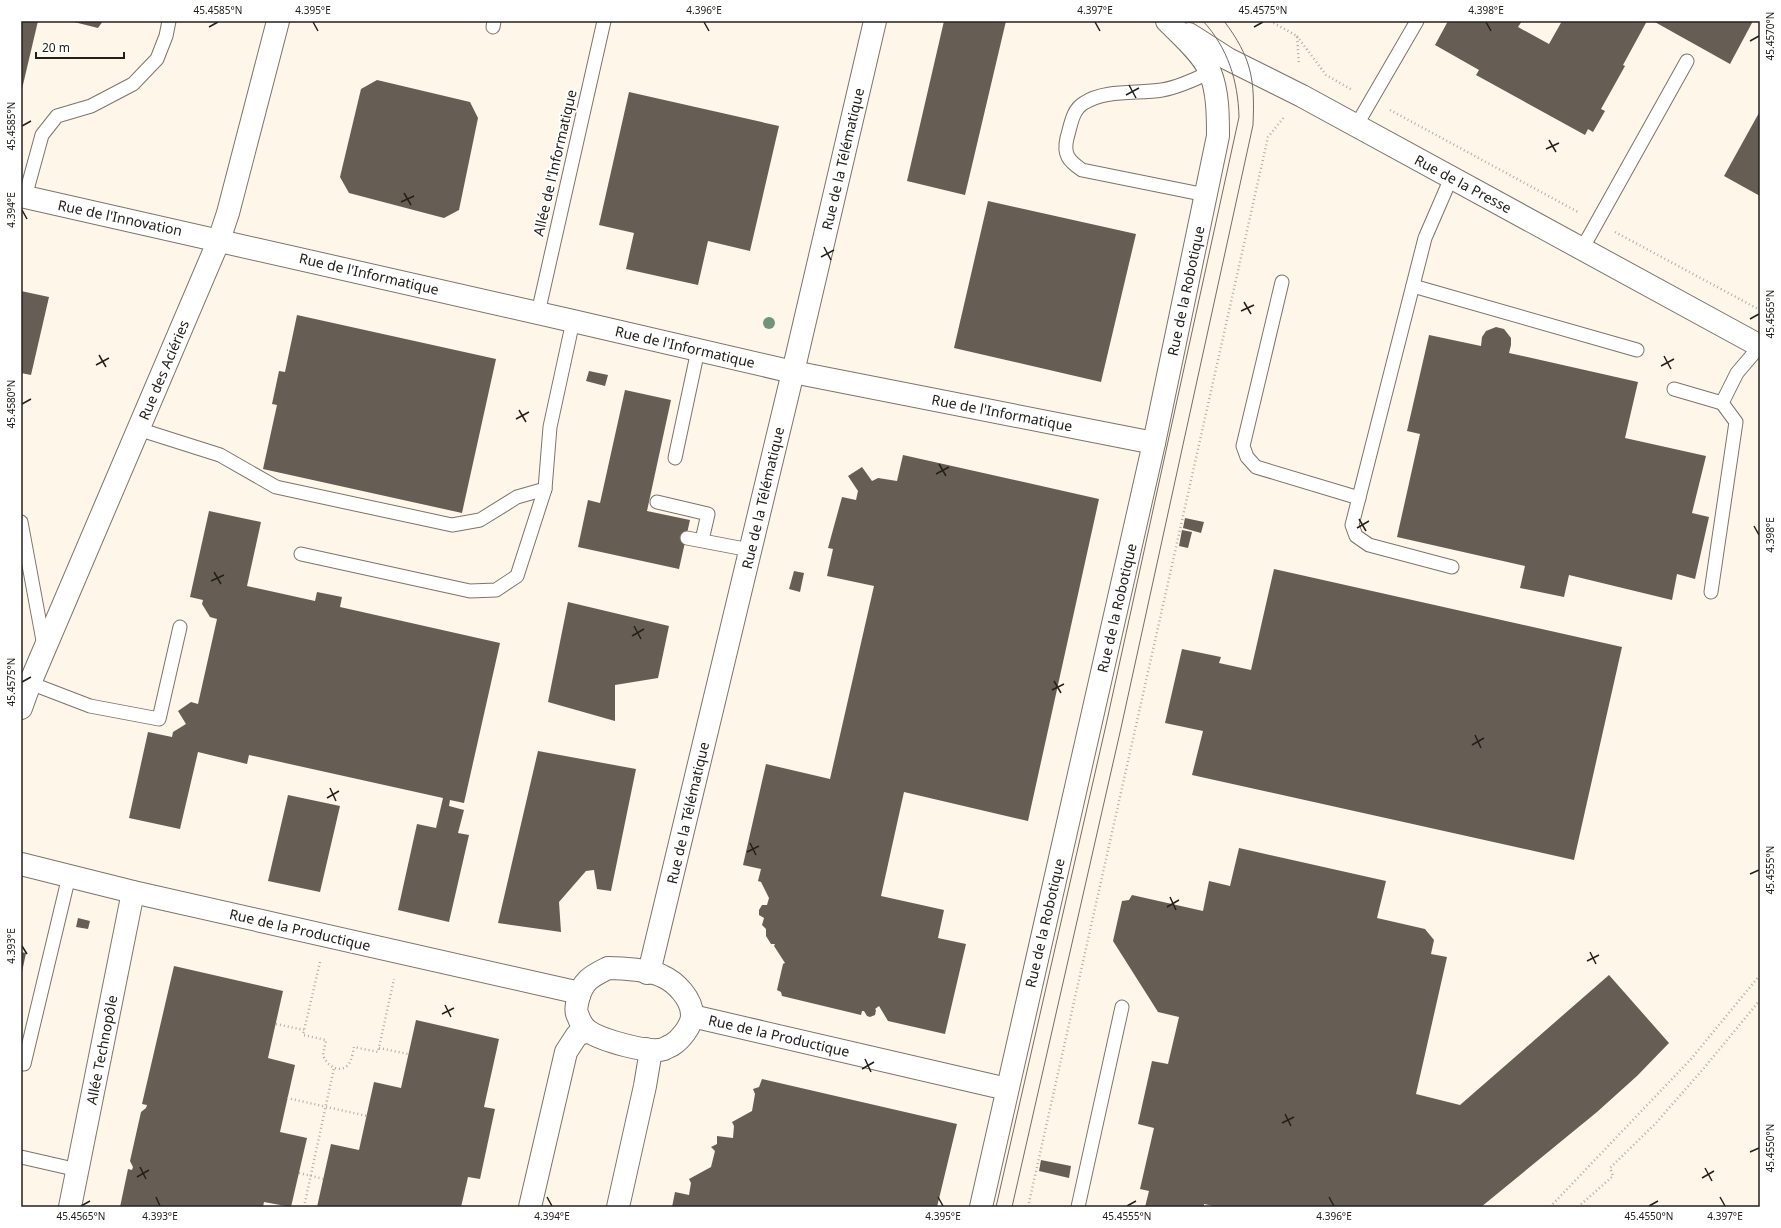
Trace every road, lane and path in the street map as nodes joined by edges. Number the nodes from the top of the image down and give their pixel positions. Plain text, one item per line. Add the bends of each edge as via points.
1 (169, 21) edge
2 (278, 21) edge
3 (604, 21) edge
4 (875, 21) edge
5 (1167, 21) edge
6 (1270, 21) edge
7 (1417, 21) edge
8 (1297, 36) junction
9 (1687, 62) dead end
10 (1210, 72) junction
11 (1302, 96) junction
12 (1372, 100) junction
13 (1356, 126) junction
14 (1451, 178) junction
15 (1206, 194) junction
16 (23, 197) edge
17 (1598, 222) junction
18 (219, 240) junction
19 (1582, 249) junction
20 (1282, 282) dead end
21 (1413, 286) junction
22 (1760, 310) edge
23 (538, 312) junction
24 (573, 320) junction
25 (1760, 346) edge
26 (698, 350) junction
27 (1637, 350) dead end
28 (793, 372) junction
29 (1674, 389) dead end
30 (1722, 403) junction
31 (138, 429) junction
32 (1154, 444) junction
33 (675, 458) dead end
34 (545, 489) junction
35 (1359, 498) junction
36 (657, 502) dead end
37 (21, 522) edge
38 (687, 538) dead end
39 (702, 540) junction
40 (750, 550) junction
41 (300, 554) dead end
42 (1452, 567) dead end
43 (1711, 592) dead end
44 (180, 627) dead end
45 (45, 648) junction
46 (30, 683) junction
47 (21, 708) edge
48 (21, 864) edge
49 (69, 876) junction
50 (133, 892) junction
51 (326, 936) junction
52 (400, 953) junction
53 (647, 973) junction
54 (1760, 975) edge
55 (579, 996) junction
56 (1760, 1000) edge
57 (1122, 1007) dead end
58 (692, 1016) junction
59 (276, 1024) dead end
60 (304, 1030) junction
61 (588, 1031) junction
62 (379, 1048) dead end
63 (646, 1049) junction
64 (408, 1054) dead end
65 (24, 1064) dead end
66 (334, 1068) junction
67 (1007, 1088) junction
68 (287, 1098) dead end
69 (326, 1107) junction
70 (366, 1116) dead end
71 (21, 1157) edge
72 (78, 1170) junction
73 (299, 1173) dead end
74 (311, 1176) junction
75 (324, 1179) dead end
76 (70, 1207) edge
77 (304, 1207) edge
78 (530, 1207) edge
79 (618, 1207) edge
80 (981, 1207) edge
81 (1028, 1207) edge
82 (1078, 1207) edge
83 (1550, 1207) edge
84 (1578, 1207) edge

1 - 16 lane via 157,59 133,84 91,106 57,116 42,135
2 - 18 street, Rue des Aciéries
3 - 23 lane, Allée de l'Informatique
4 - 28 street, Rue de la Télématique
5 - 10 street, Rue de la Robotique via 1192,47
5 - 11 street, Rue de la Presse via 1228,59
6 - 8 path
7 - 12 lane
8 - 11 path
8 - 12 path via 1326,76
9 - 17 lane
10 - 15 street, Rue de la Robotique via 1217,103 1218,136
10 - 15 lane via 1185,84 1162,90 1104,96 1084,103 1073,114 1065,146 1070,161 1082,170
11 - 13 street, Rue de la Presse
11 - 81 path via 1268,137
12 - 13 lane
12 - 17 path
13 - 14 street, Rue de la Presse
14 - 19 street, Rue de la Presse
14 - 21 lane via 1425,238
15 - 32 street, Rue de la Robotique
16 - 18 street, Rue de l'Innovation
17 - 19 lane
17 - 22 path
18 - 23 street, Rue de l'Informatique
18 - 31 street, Rue des Aciéries
19 - 25 street, Rue de la Presse
20 - 35 lane via 1243,446 1247,457 1256,467
21 - 27 lane
21 - 35 lane
23 - 24 street, Rue de l'Informatique
24 - 26 street, Rue de l'Informatique
24 - 34 lane via 550,427
25 - 30 lane via 1737,373
26 - 28 street, Rue de l'Informatique
26 - 33 lane
28 - 32 street, Rue de l'Informatique
28 - 40 street, Rue de la Télématique
29 - 30 lane
30 - 43 lane via 1736,422
31 - 34 lane via 220,455 276,487 452,525 480,520 518,497
31 - 45 street, Rue des Aciéries
32 - 67 street, Rue de la Robotique
34 - 41 lane via 517,576 496,590 470,591
35 - 42 lane via 1352,525 1356,536 1369,545
36 - 39 lane via 708,514
37 - 45 lane
38 - 39 lane
39 - 40 lane
40 - 53 street, Rue de la Télématique
44 - 46 lane via 159,719 90,706
45 - 46 street, Rue des Aciéries
46 - 47 street, Rue des Aciéries
48 - 49 street, Rue de la Productique
49 - 50 street, Rue de la Productique
49 - 65 lane
50 - 51 street, Rue de la Productique
50 - 72 street, Allée Technopôle
51 - 52 street, Rue de la Productique
51 - 60 path
52 - 55 street, Rue de la Productique via 571,991
52 - 66 path via 378,1052 354,1047 351,1061 347,1066
53 - 55 street via 608,968 591,976 580,990
53 - 58 street via 662,975 678,986 688,1001
54 - 83 path via 1691,1059
55 - 61 street via 577,1015
56 - 84 path via 1656,1123 1610,1168 1613,1176
57 - 82 lane
58 - 63 street via 686,1030 675,1042 663,1050
58 - 67 street, Rue de la Productique
59 - 60 path
60 - 66 path via 303,1035 326,1040 323,1055 329,1066
61 - 63 street via 620,1044
61 - 78 street via 577,1035 566,1052
62 - 64 path
63 - 79 street via 650,1056 645,1086
66 - 69 path
67 - 80 street, Rue de la Robotique
68 - 69 path
69 - 70 path
69 - 74 path
71 - 72 lane
72 - 76 street, Allée Technopôle
73 - 74 path
74 - 75 path
74 - 77 path

